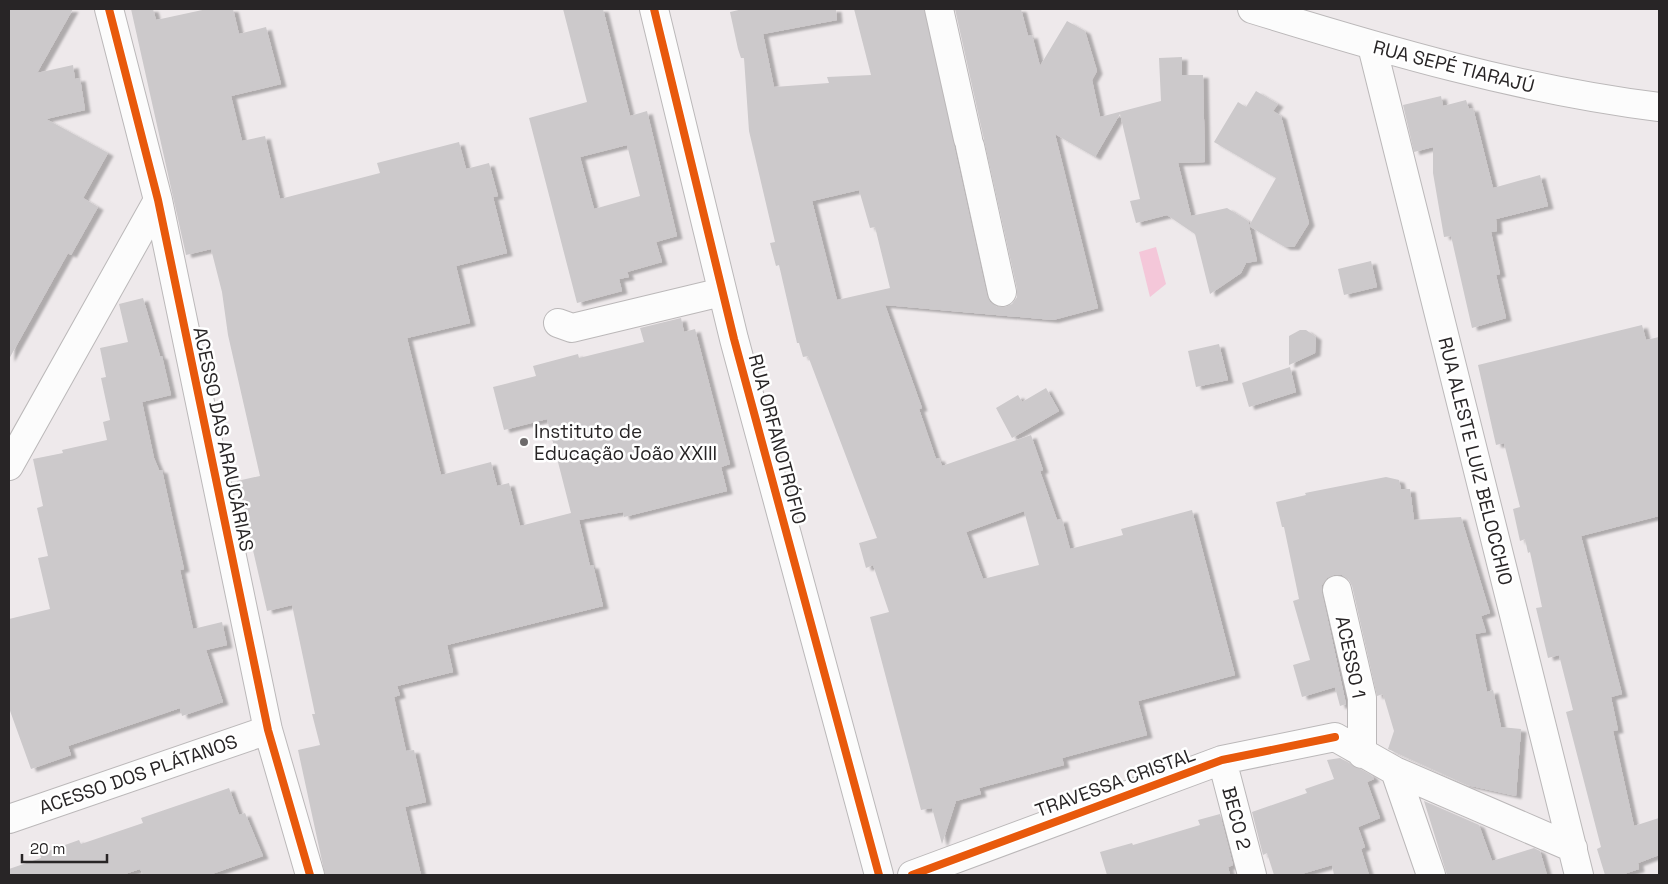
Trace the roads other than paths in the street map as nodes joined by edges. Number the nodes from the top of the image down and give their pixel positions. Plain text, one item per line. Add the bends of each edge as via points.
1 (109, 9) edge
2 (654, 9) edge
3 (939, 9) edge
4 (1252, 9) edge
5 (1372, 46) junction
6 (1659, 107) edge
7 (158, 200) junction
8 (722, 292) junction
9 (1002, 292) dead end
10 (558, 323) dead end
11 (9, 466) edge
12 (1337, 590) dead end
13 (268, 730) junction
14 (1362, 754) junction
15 (1222, 760) junction
16 (1395, 771) junction
17 (9, 819) edge
18 (1573, 848) junction
19 (310, 875) edge
20 (879, 875) edge
21 (912, 875) edge
22 (1252, 875) edge
23 (1431, 875) edge
24 (1579, 875) edge

1 - 7 street, ACESSO DAS ARAUCÁRIAS
2 - 8 street, RUA ORFANOTRÓFIO
3 - 9 street
4 - 5 street, RUA SEPÉ TIARAJÚ
5 - 6 street, RUA SEPÉ TIARAJÚ via 1593,99
5 - 18 street, RUA ALESTE LUIZ BELOCCHIO
7 - 11 street
7 - 13 street, ACESSO DAS ARAUCÁRIAS
8 - 10 street via 572,328
8 - 20 street, RUA ORFANOTRÓFIO
12 - 14 street, ACESSO 1 via 1362,698
13 - 17 street, ACESSO DOS PLÁTANOS
13 - 19 street, ACESSO DAS ARAUCÁRIAS
14 - 15 street, TRAVESSA CRISTAL via 1335,737
14 - 16 street, TRAVESSA CRISTAL
15 - 21 street, TRAVESSA CRISTAL
15 - 22 street, BECO 2
16 - 18 street, TRAVESSA CRISTAL
16 - 23 street
18 - 24 street, RUA ALESTE LUIZ BELOCCHIO

